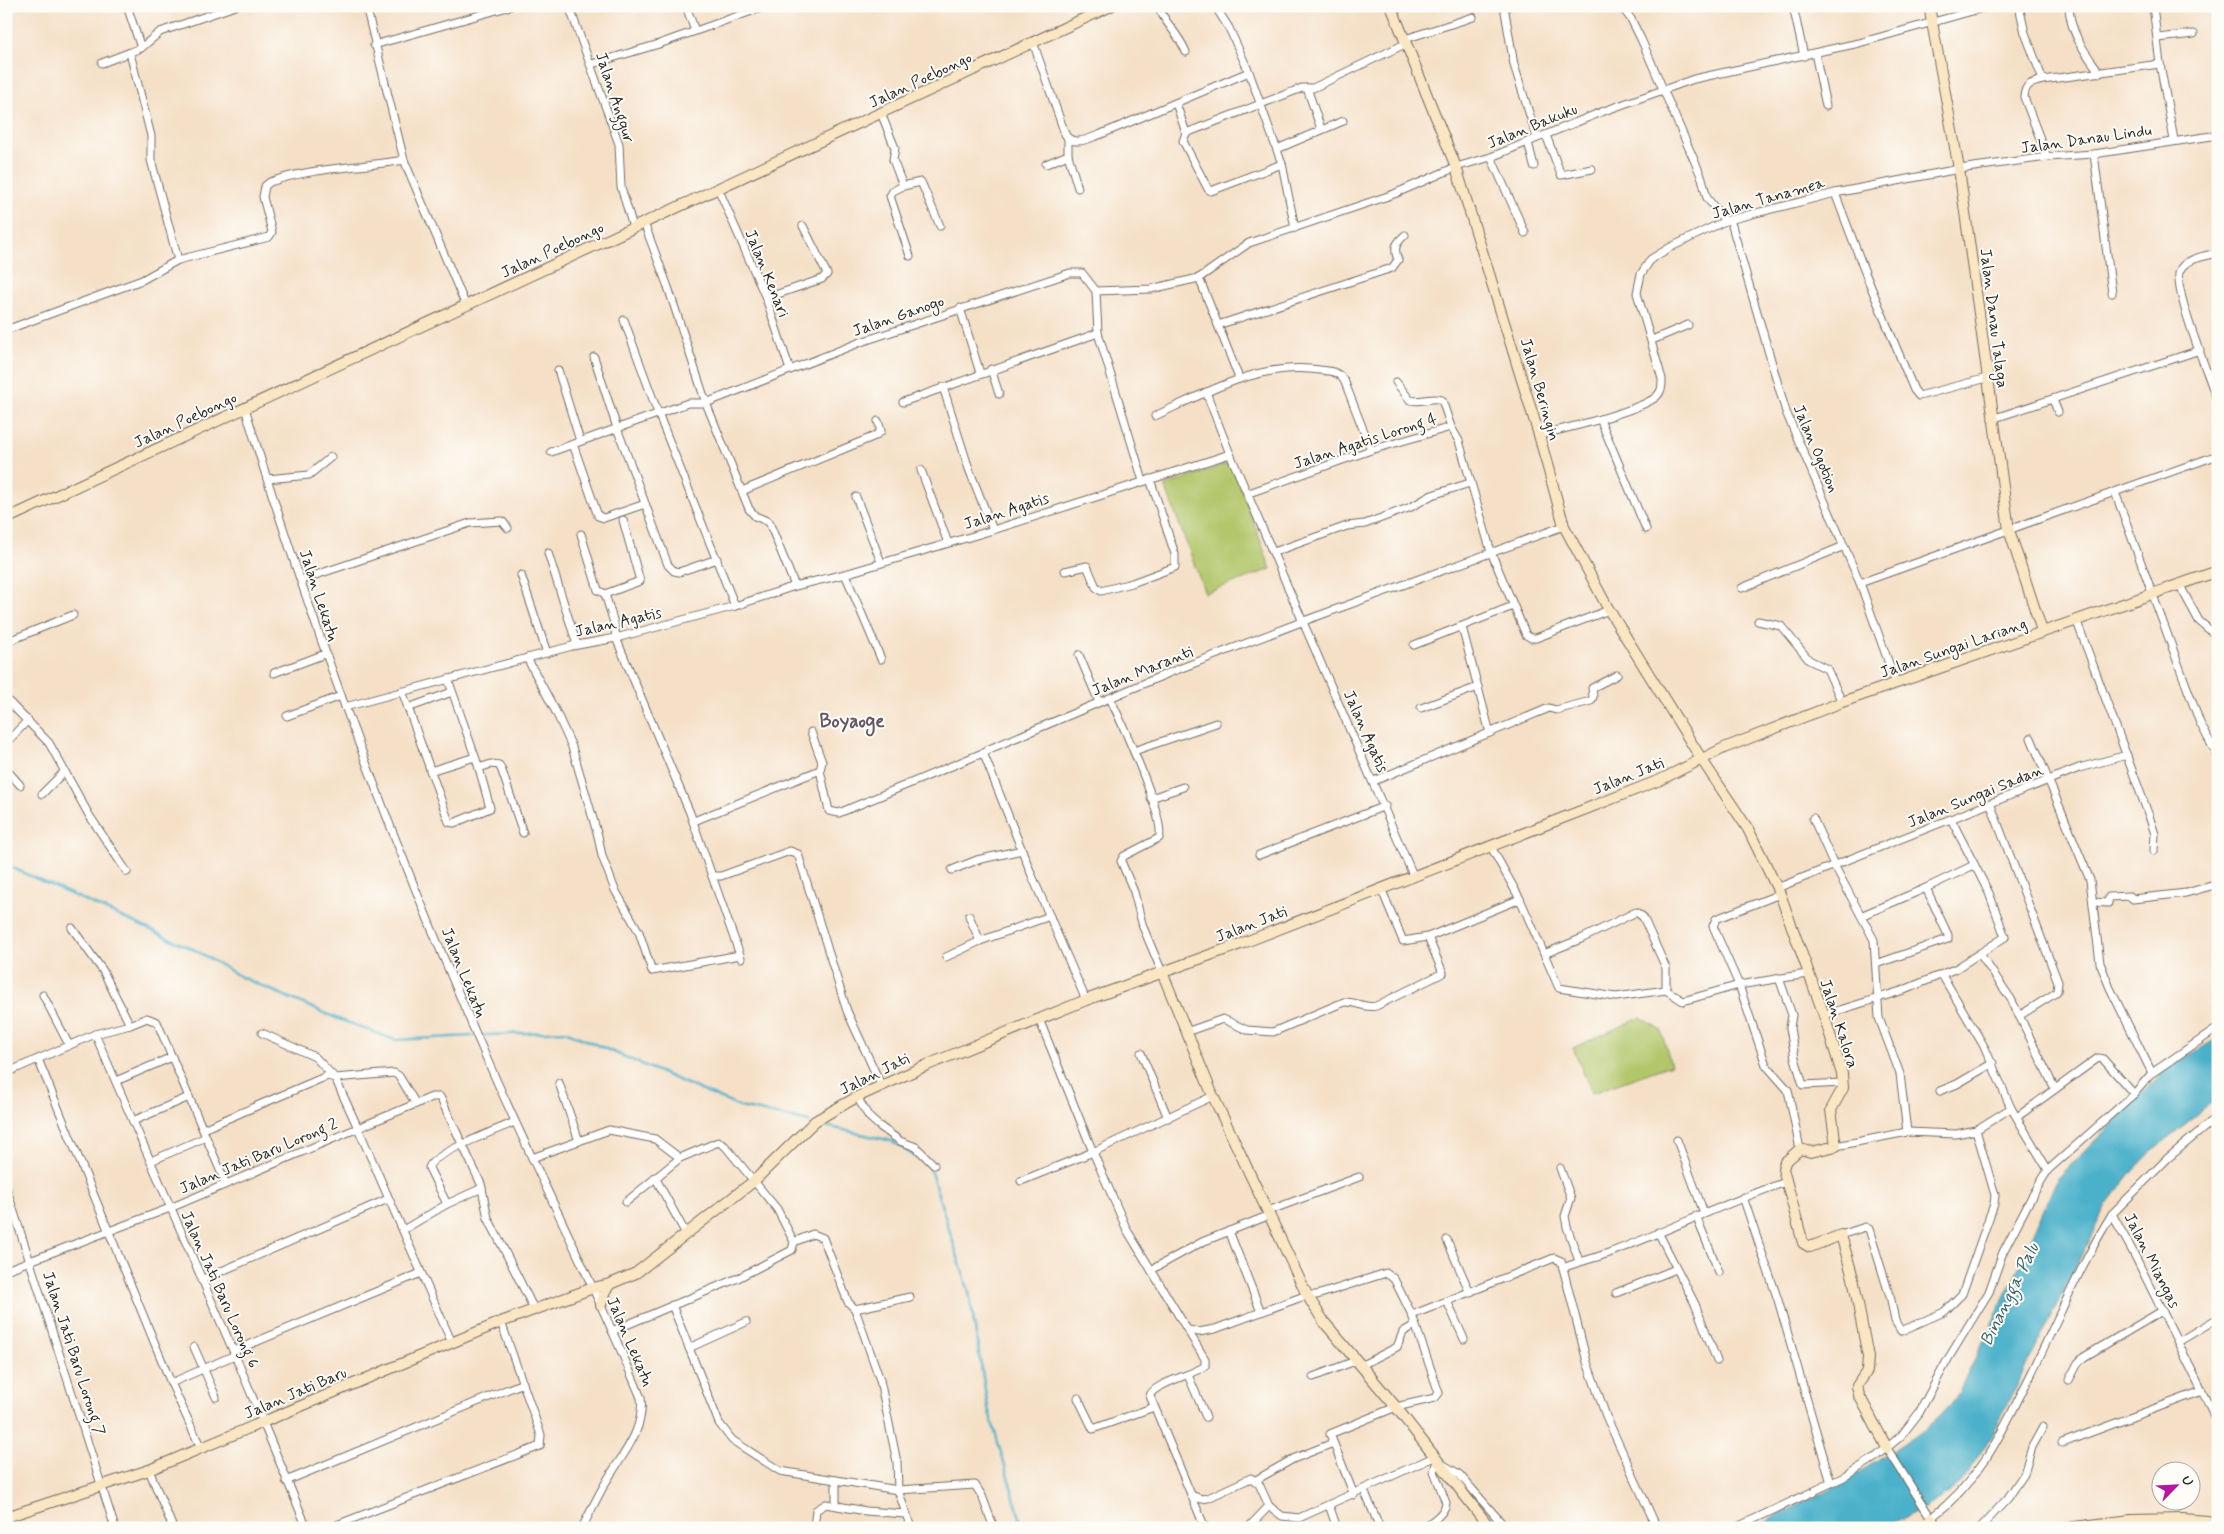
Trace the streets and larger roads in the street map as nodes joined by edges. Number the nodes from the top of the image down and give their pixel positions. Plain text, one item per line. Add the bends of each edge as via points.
1 (128, 6) edge
2 (235, 6) edge
3 (511, 6) edge
4 (570, 6) edge
5 (686, 6) edge
6 (766, 6) edge
7 (1111, 6) edge
8 (1158, 6) edge
9 (1214, 6) edge
10 (1264, 6) edge
11 (1272, 6) edge
12 (1391, 6) edge
13 (1504, 6) edge
14 (1621, 6) edge
15 (1793, 6) edge
16 (1929, 6) edge
17 (1990, 6) edge
18 (2019, 6) edge
19 (2070, 6) edge
20 (2153, 6) edge
21 (367, 7) edge
22 (1473, 18) dead end
23 (1932, 24) junction
24 (695, 31) junction
25 (2194, 34) dead end
26 (2158, 38) junction
27 (1406, 41) junction
28 (1033, 42) junction
29 (374, 45) junction
30 (142, 48) junction
31 (1186, 52) dead end
32 (130, 53) junction
33 (1815, 53) junction
34 (1804, 56) junction
35 (102, 64) dead end
36 (592, 64) junction
37 (2160, 64) junction
38 (1250, 72) junction
39 (2100, 73) junction
40 (2043, 80) junction
41 (1307, 88) junction
42 (1663, 91) junction
43 (1176, 103) junction
44 (1260, 104) junction
45 (1826, 106) dead end
46 (881, 113) junction
47 (1343, 121) dead end
48 (1321, 129) junction
49 (1186, 133) junction
50 (1546, 135) junction
51 (2218, 135) edge
52 (1537, 138) junction
53 (1068, 139) junction
54 (2174, 140) junction
55 (1528, 142) junction
56 (1277, 149) junction
57 (2094, 154) junction
58 (1068, 155) junction
59 (1491, 157) junction
60 (2047, 157) junction
61 (404, 160) junction
62 (1046, 164) dead end
63 (1282, 164) junction
64 (1534, 166) dead end
65 (1456, 167) junction
66 (1592, 169) dead end
67 (1959, 169) junction
68 (903, 186) junction
69 (718, 188) junction
70 (1078, 188) dead end
71 (1835, 192) junction
72 (1727, 220) junction
73 (644, 223) junction
74 (803, 226) dead end
75 (940, 226) dead end
76 (633, 228) junction
77 (1295, 228) junction
78 (1525, 233) dead end
79 (1405, 234) dead end
80 (2218, 253) edge
81 (910, 256) dead end
82 (178, 260) junction
83 (1199, 278) junction
84 (1096, 290) junction
85 (2112, 293) dead end
86 (766, 298) junction
87 (466, 306) junction
88 (960, 308) junction
89 (624, 320) dead end
90 (1218, 325) junction
91 (1688, 325) dead end
92 (6, 330) edge
93 (1098, 333) junction
94 (1652, 340) junction
95 (2200, 350) junction
96 (594, 357) dead end
97 (991, 369) junction
98 (558, 370) dead end
99 (790, 370) junction
100 (980, 373) junction
101 (1239, 378) junction
102 (1988, 378) junction
103 (1396, 382) dead end
104 (943, 387) junction
105 (1206, 392) junction
106 (999, 394) dead end
107 (2217, 399) edge
108 (2053, 400) junction
109 (903, 402) dead end
110 (706, 403) junction
111 (245, 408) junction
112 (2058, 412) dead end
113 (658, 413) junction
114 (1155, 416) dead end
115 (1600, 419) junction
116 (1992, 419) junction
117 (878, 422) dead end
118 (1451, 427) junction
119 (617, 428) junction
120 (1539, 436) junction
121 (577, 442) junction
122 (1371, 450) junction
123 (551, 452) dead end
124 (1230, 454) junction
125 (2218, 455) edge
126 (331, 457) dead end
127 (921, 470) dead end
128 (267, 480) junction
129 (1147, 480) junction
130 (1470, 483) junction
131 (742, 491) junction
132 (2115, 492) junction
133 (1249, 493) junction
134 (856, 497) dead end
135 (645, 504) junction
136 (6, 519) edge
137 (623, 520) dead end
138 (1564, 526) junction
139 (508, 528) dead end
140 (1646, 529) dead end
141 (993, 530) junction
142 (2009, 530) junction
143 (581, 534) dead end
144 (948, 543) junction
145 (1844, 546) junction
146 (1274, 552) junction
147 (1491, 552) junction
148 (548, 553) dead end
149 (717, 559) junction
150 (881, 562) junction
151 (2218, 570) edge
152 (1065, 571) dead end
153 (845, 574) junction
154 (521, 575) dead end
155 (302, 580) junction
156 (1860, 582) junction
157 (2179, 584) junction
158 (795, 586) junction
159 (1742, 588) dead end
160 (2152, 593) junction
161 (605, 594) junction
162 (735, 606) junction
163 (1514, 606) junction
164 (1609, 610) junction
165 (73, 615) dead end
166 (2076, 619) junction
167 (1758, 620) dead end
168 (1304, 621) junction
169 (1462, 627) junction
170 (2042, 631) junction
171 (2218, 636) edge
172 (616, 638) junction
173 (6, 642) edge
174 (577, 645) junction
175 (1414, 646) dead end
176 (547, 653) junction
177 (325, 654) junction
178 (1079, 655) dead end
179 (526, 658) junction
180 (881, 659) dead end
181 (274, 673) dead end
182 (1617, 675) dead end
183 (448, 679) junction
184 (1896, 682) junction
185 (1478, 687) junction
186 (402, 691) junction
187 (452, 692) junction
188 (340, 696) junction
189 (6, 698) edge
190 (1110, 698) junction
191 (1099, 702) junction
192 (1842, 702) junction
193 (346, 707) junction
194 (408, 708) junction
195 (1421, 708) dead end
196 (287, 716) dead end
197 (28, 720) junction
198 (1216, 723) dead end
199 (811, 732) dead end
200 (1490, 733) junction
201 (2031, 738) dead end
202 (6, 742) edge
203 (984, 752) junction
204 (1134, 752) junction
205 (2127, 755) junction
206 (475, 757) junction
207 (2218, 757) edge
208 (1702, 760) junction
209 (479, 768) junction
210 (6, 769) edge
211 (820, 770) junction
212 (430, 771) junction
213 (64, 772) junction
214 (1374, 781) junction
215 (2048, 781) junction
216 (20, 785) dead end
217 (1183, 787) dead end
218 (42, 794) dead end
219 (1151, 798) junction
220 (1990, 802) junction
221 (1385, 806) junction
222 (1813, 818) dead end
223 (1951, 820) junction
224 (694, 822) junction
225 (523, 833) dead end
226 (1490, 845) junction
227 (1022, 850) junction
228 (2154, 851) dead end
229 (1259, 855) dead end
230 (1834, 865) junction
231 (1974, 865) junction
232 (952, 870) dead end
233 (127, 872) dead end
234 (1413, 875) junction
235 (712, 876) junction
236 (2218, 884) edge
237 (1381, 888) junction
238 (1926, 888) junction
239 (1778, 891) junction
240 (1520, 899) junction
241 (2093, 902) junction
242 (1863, 915) junction
243 (969, 916) dead end
244 (1050, 916) junction
245 (72, 928) dead end
246 (1428, 937) junction
247 (980, 941) junction
248 (1544, 954) junction
249 (1980, 954) junction
250 (946, 957) dead end
251 (1876, 964) junction
252 (1162, 972) junction
253 (1807, 974) junction
254 (1942, 974) junction
255 (1779, 978) junction
256 (1739, 986) junction
257 (1666, 990) junction
258 (44, 995) dead end
259 (1878, 998) junction
260 (1086, 1000) junction
261 (1824, 1015) junction
262 (2019, 1016) junction
263 (1038, 1019) junction
264 (130, 1026) junction
265 (2218, 1028) edge
266 (1186, 1032) junction
267 (262, 1033) dead end
268 (95, 1034) junction
269 (70, 1046) junction
270 (1141, 1053) dead end
271 (172, 1057) junction
272 (38, 1059) junction
273 (1993, 1063) junction
274 (6, 1073) edge
275 (2152, 1073) junction
276 (335, 1078) junction
277 (116, 1081) junction
278 (559, 1083) dead end
279 (1843, 1083) junction
280 (881, 1085) junction
281 (2055, 1089) junction
282 (1940, 1091) dead end
283 (2134, 1094) junction
284 (1213, 1096) junction
285 (189, 1097) junction
286 (857, 1097) junction
287 (416, 1104) junction
288 (2011, 1108) junction
289 (2218, 1116) edge
290 (2017, 1117) junction
291 (1168, 1118) junction
292 (133, 1121) junction
293 (516, 1122) junction
294 (358, 1128) junction
295 (203, 1129) junction
296 (1976, 1130) junction
297 (1908, 1132) junction
298 (206, 1137) junction
299 (1677, 1140) dead end
300 (579, 1141) junction
301 (463, 1144) junction
302 (1836, 1146) junction
303 (1800, 1149) junction
304 (1093, 1152) junction
305 (532, 1158) junction
306 (680, 1158) junction
307 (151, 1161) junction
308 (934, 1165) dead end
309 (1560, 1168) dead end
310 (2048, 1170) junction
311 (1359, 1176) dead end
312 (655, 1177) junction
313 (754, 1181) junction
314 (1021, 1181) dead end
315 (1786, 1182) junction
316 (226, 1184) junction
317 (6, 1187) edge
318 (482, 1188) junction
319 (1743, 1197) junction
320 (388, 1199) junction
321 (626, 1202) dead end
322 (447, 1204) junction
323 (170, 1208) junction
324 (1269, 1213) junction
325 (1700, 1214) junction
326 (2112, 1214) junction
327 (108, 1230) junction
328 (403, 1230) junction
329 (1229, 1231) junction
330 (1658, 1232) junction
331 (686, 1234) junction
332 (1841, 1235) junction
333 (1447, 1240) dead end
334 (794, 1242) junction
335 (31, 1261) junction
336 (1579, 1261) junction
337 (1563, 1268) junction
338 (1676, 1269) junction
339 (6, 1270) edge
340 (1151, 1270) junction
341 (1719, 1272) dead end
342 (421, 1273) junction
343 (201, 1280) junction
344 (610, 1284) junction
345 (593, 1288) junction
346 (1616, 1292) dead end
347 (1470, 1293) junction
348 (1307, 1295) junction
349 (910, 1297) dead end
350 (1448, 1301) junction
351 (601, 1305) junction
352 (672, 1305) junction
353 (534, 1309) junction
354 (855, 1309) junction
355 (2162, 1311) junction
356 (1261, 1312) junction
357 (1412, 1314) junction
358 (2218, 1318) edge
359 (501, 1322) junction
360 (746, 1322) dead end
361 (1415, 1325) junction
362 (1188, 1330) junction
363 (612, 1331) junction
364 (1464, 1339) dead end
365 (2178, 1342) junction
366 (452, 1343) junction
367 (194, 1346) dead end
368 (689, 1348) junction
369 (234, 1353) junction
370 (1717, 1361) dead end
371 (1358, 1363) junction
372 (204, 1368) junction
373 (1188, 1374) junction
374 (1313, 1377) dead end
375 (2069, 1380) dead end
376 (171, 1383) junction
377 (523, 1383) junction
378 (2202, 1391) junction
379 (216, 1397) dead end
380 (1078, 1398) dead end
381 (1154, 1407) junction
382 (1396, 1407) junction
383 (1206, 1417) dead end
384 (264, 1422) junction
385 (2218, 1422) edge
386 (2043, 1427) dead end
387 (1333, 1443) junction
388 (2062, 1443) dead end
389 (201, 1448) junction
390 (1888, 1450) junction
391 (1436, 1459) junction
392 (149, 1470) junction
393 (836, 1480) junction
394 (1256, 1480) junction
395 (286, 1481) junction
396 (1831, 1483) junction
397 (102, 1484) junction
398 (898, 1490) junction
399 (1364, 1490) junction
400 (1191, 1495) junction
401 (1354, 1495) junction
402 (836, 1505) junction
403 (1328, 1505) junction
404 (1269, 1506) junction
405 (905, 1514) junction
406 (1929, 1515) junction
407 (6, 1517) edge
408 (2218, 1522) edge
409 (2150, 1524) edge
410 (2091, 1527) edge
411 (9, 1528) edge
412 (115, 1528) edge
413 (173, 1528) edge
414 (307, 1528) edge
415 (329, 1528) edge
416 (582, 1528) edge
417 (814, 1528) edge
418 (911, 1528) edge
419 (994, 1528) edge
420 (1205, 1528) edge
421 (1248, 1528) edge
422 (1337, 1528) edge
423 (1380, 1528) edge
424 (1422, 1528) edge
425 (1490, 1528) edge
426 (1506, 1528) edge
427 (1657, 1528) edge
428 (1735, 1528) edge
429 (1937, 1528) edge
430 (1980, 1528) edge
431 (2066, 1528) edge

1 - 30 street
2 - 30 street via 160,32
3 - 29 street
4 - 36 street, Jalan Anggur
5 - 24 street
6 - 24 street
7 - 28 street, Jalan Poebongo
8 - 31 street
9 - 38 street via 1229,28
10 - 11 street
12 - 27 street, Jalan Beringin
13 - 52 street via 1514,65
14 - 42 street via 1636,28
15 - 34 street
16 - 23 street, Jalan Danau Talaga
17 - 23 street, Jalan Bakuku
18 - 40 street via 2025,33
19 - 39 street via 2070,21 2079,44
20 - 26 street
21 - 29 street
22 - 27 street
23 - 33 street, Jalan Bakuku
23 - 67 street, Jalan Danau Talaga
24 - 36 street
25 - 26 street
26 - 37 street
27 - 41 street via 1329,81
27 - 65 street, Jalan Beringin
28 - 46 street, Jalan Poebongo
28 - 53 street
29 - 61 street
30 - 32 street
32 - 35 street
32 - 82 street via 151,136 151,160
33 - 34 street, Jalan Bakuku
33 - 45 street
34 - 42 street, Jalan Bakuku via 1720,72
36 - 76 street, Jalan Anggur via 619,144 621,187
37 - 39 street
37 - 54 street
38 - 43 street
38 - 44 street
39 - 40 street
40 - 60 street via 2028,85 2024,89 2024,97
41 - 44 street
41 - 48 street
42 - 50 street, Jalan Bakuku
42 - 72 street via 1702,178 1707,198
43 - 49 street
43 - 53 street via 1099,135 1078,141
44 - 49 street
44 - 56 street
46 - 68 street via 895,148 893,160
46 - 69 street, Jalan Poebongo
47 - 48 street
48 - 56 street
49 - 63 street via 1183,141 1211,191
50 - 52 street, Jalan Bakuku
50 - 66 street via 1561,174
51 - 54 street, Jalan Danau Lindu
52 - 55 street, Jalan Bakuku
53 - 58 street
54 - 57 street, Jalan Danau Lindu
55 - 59 street, Jalan Bakuku
55 - 64 street
56 - 63 street
57 - 60 street, Jalan Danau Lindu
57 - 85 street
58 - 62 street
58 - 70 street
59 - 65 street, Jalan Bakuku
59 - 78 street
60 - 67 street, Jalan Danau Lindu
61 - 82 street via 339,166 270,182 265,186 263,197 272,232 270,236
61 - 87 street
63 - 77 street
65 - 77 street, Jalan Bakuku via 1394,194
65 - 120 street, Jalan Beringin
67 - 71 street, Jalan Tanamea
67 - 102 street, Jalan Danau Talaga
68 - 75 street via 921,182
68 - 81 street via 890,196
69 - 73 street, Jalan Poebongo
69 - 86 street, Jalan Kenari
71 - 72 street, Jalan Tanamea
71 - 102 street via 1914,390 1919,396
72 - 94 street, Jalan Tanamea via 1669,248 1644,266 1637,293
72 - 145 street, Jalan Ogotion via 1786,412
73 - 76 street, Jalan Poebongo
73 - 110 street
74 - 86 street via 827,274
76 - 87 street, Jalan Poebongo
77 - 83 street, Jalan Bakuku via 1249,243
79 - 90 street via 1397,242 1395,252 1398,260 1392,268
80 - 95 street via 2185,264 2179,271 2180,291
82 - 92 street via 142,280
83 - 84 street, Jalan Bakuku via 1150,289
83 - 90 street
84 - 88 street, Jalan Ganogo via 1086,276 1075,272
84 - 93 street
86 - 99 street, Jalan Kenari
87 - 111 street, Jalan Poebongo
88 - 99 street, Jalan Ganogo
88 - 100 street
89 - 113 street
90 - 101 street
91 - 94 street
93 - 97 street
93 - 129 street
94 - 115 street, Jalan Tanamea via 1662,379 1660,392 1646,402
95 - 107 street
95 - 108 street
96 - 119 street
97 - 100 street
97 - 106 street
98 - 121 street
99 - 110 street, Jalan Ganogo
100 - 104 street
101 - 105 street
101 - 122 street via 1257,372 1305,367 1336,372 1344,380
102 - 116 street, Jalan Danau Talaga
103 - 118 street via 1410,400 1442,400
104 - 109 street
104 - 141 street via 969,469
105 - 114 street
105 - 124 street
108 - 112 street
108 - 116 street
110 - 113 street, Jalan Ganogo via 688,403
110 - 131 street
111 - 128 street, Jalan Lekatu
111 - 136 street, Jalan Poebongo
113 - 119 street, Jalan Ganogo
113 - 149 street
115 - 120 street, Jalan Tanamea
115 - 140 street
116 - 142 street, Jalan Danau Talaga
117 - 131 street via 881,431 875,436
118 - 122 street, Jalan Agatis Lorong 4
118 - 130 street, Jalan Agatis Lorong 4 via 1459,441
119 - 121 street, Jalan Ganogo
119 - 135 street
120 - 138 street, Jalan Beringin
121 - 123 street, Jalan Ganogo
121 - 135 street via 598,516 604,518
122 - 133 street, Jalan Agatis Lorong 4
124 - 129 street, Jalan Agatis
124 - 133 street, Jalan Agatis
125 - 132 street
126 - 128 street via 310,475
127 - 144 street
128 - 155 street, Jalan Lekatu
129 - 141 street, Jalan Agatis
129 - 152 street via 1175,554 1176,567 1101,591 1096,588 1087,566
130 - 146 street via 1432,495 1411,507 1365,524 1347,526
130 - 147 street, Jalan Agatis Lorong 4
131 - 158 street via 752,513 769,522
132 - 142 street
132 - 160 street
133 - 146 street, Jalan Agatis
134 - 150 street
135 - 149 street via 668,565 674,572
137 - 161 street via 640,581
138 - 147 street, Jalan Maranti
138 - 164 street, Jalan Beringin
139 - 155 street via 502,521 470,522
141 - 144 street, Jalan Agatis
142 - 156 street
142 - 170 street, Jalan Danau Talaga
143 - 161 street via 598,590
144 - 150 street, Jalan Agatis
145 - 156 street, Jalan Ogotion
145 - 159 street
146 - 168 street, Jalan Agatis
147 - 163 street, Jalan Agatis Lorong 4
147 - 168 street, Jalan Maranti
148 - 174 street
149 - 162 street
150 - 153 street, Jalan Agatis
151 - 157 street, Jalan Sungai Lariang
153 - 158 street, Jalan Agatis
153 - 180 street
154 - 176 street
155 - 177 street, Jalan Lekatu
156 - 184 street, Jalan Ogotion
157 - 160 street, Jalan Sungai Lariang
157 - 171 street via 2199,620
158 - 162 street, Jalan Agatis
160 - 166 street, Jalan Sungai Lariang
160 - 207 street via 2200,722
161 - 172 street
162 - 172 street, Jalan Agatis
163 - 164 street, Jalan Agatis Lorong 4 via 1526,635 1533,639
163 - 169 street
164 - 208 street, Jalan Beringin
165 - 173 street
166 - 170 street, Jalan Sungai Lariang
166 - 205 street
167 - 192 street via 1781,626 1809,660 1827,669
168 - 190 street, Jalan Maranti
168 - 214 street, Jalan Agatis
169 - 175 street
169 - 185 street
170 - 184 street, Jalan Sungai Lariang
172 - 174 street, Jalan Agatis
172 - 224 street
174 - 176 street, Jalan Agatis
176 - 179 street, Jalan Agatis
177 - 181 street
177 - 188 street, Jalan Lekatu
178 - 191 street
179 - 183 street, Jalan Agatis
179 - 235 street via 572,748 602,856 615,890 639,932 652,971 740,957
182 - 200 street via 1592,688 1594,698 1591,701 1556,710 1550,708
183 - 186 street, Jalan Agatis
183 - 187 street
184 - 192 street, Jalan Sungai Lariang
185 - 195 street
185 - 200 street
186 - 193 street, Jalan Agatis
186 - 194 street
187 - 194 street
187 - 206 street
188 - 193 street, Jalan Lekatu
188 - 196 street
189 - 197 street
190 - 191 street, Jalan Maranti
190 - 204 street
191 - 203 street, Jalan Maranti
192 - 208 street, Jalan Sungai Lariang via 1724,748
193 - 293 street, Jalan Lekatu via 464,1005
194 - 212 street
197 - 202 street
197 - 213 street via 49,743
198 - 204 street
199 - 211 street via 822,762
200 - 214 street
201 - 215 street
203 - 211 street, Jalan Maranti via 839,813 829,811
203 - 227 street
204 - 219 street
205 - 215 street, Jalan Sungai Sadan via 2079,768
205 - 228 street via 2155,834
206 - 209 street
206 - 212 street
208 - 226 street, Jalan Jati via 1660,780
208 - 239 street, Jalan Kalora via 1748,829
209 - 212 street via 490,808 451,823
209 - 225 street via 495,764 501,768
210 - 216 street
211 - 224 street
213 - 218 street
213 - 233 street
214 - 221 street, Jalan Agatis
215 - 220 street, Jalan Sungai Sadan
215 - 241 street via 2090,880
217 - 219 street
219 - 252 street via 1160,837 1124,856 1121,861
220 - 223 street, Jalan Sungai Sadan
220 - 262 street via 2058,982 2054,994
221 - 229 street
221 - 234 street, Jalan Agatis
222 - 230 street
223 - 230 street, Jalan Sungai Sadan
223 - 231 street
224 - 235 street
226 - 234 street, Jalan Jati
226 - 240 street
227 - 232 street via 976,860
227 - 244 street
230 - 239 street, Jalan Sungai Sadan
230 - 242 street
231 - 238 street
231 - 249 street via 2005,935 2004,939
234 - 237 street, Jalan Jati
235 - 280 street via 721,876 790,851 798,854 847,1011
236 - 241 street via 2174,895 2133,899 2130,896 2113,896 2108,903
237 - 246 street via 1402,941
237 - 252 street, Jalan Jati
238 - 242 street
238 - 251 street via 1948,939
239 - 253 street, Jalan Kalora
239 - 256 street, Jalan Sungai Sadan via 1713,921 1713,929
240 - 246 street
240 - 248 street
241 - 275 street via 2100,963
242 - 251 street via 1874,940
243 - 247 street
244 - 247 street
244 - 260 street
245 - 264 street via 103,971
246 - 266 street via 1443,974 1376,1006 1344,1002 1273,1032 1247,1030 1223,1019
247 - 250 street
248 - 257 street via 1559,988 1616,998
248 - 257 street via 1636,912 1642,917 1666,968
249 - 254 street
249 - 262 street
251 - 259 street
252 - 260 street, Jalan Jati
252 - 266 street
253 - 255 street
253 - 261 street, Jalan Kalora
254 - 259 street
254 - 273 street
255 - 256 street
255 - 279 street via 1792,1015 1790,1028 1803,1085
256 - 257 street via 1683,1001
256 - 303 street via 1766,1065 1788,1090
258 - 269 street
259 - 261 street
259 - 297 street via 1879,1018 1900,1074
260 - 263 street, Jalan Jati
261 - 279 street, Jalan Kalora
262 - 281 street
263 - 280 street, Jalan Jati
263 - 304 street
264 - 268 street
264 - 271 street via 147,1018 157,1022
265 - 275 street
266 - 284 street
267 - 276 street via 315,1057
268 - 269 street
268 - 277 street, Jalan Jati Baru Lorong 6
269 - 272 street
270 - 291 street
271 - 277 street
271 - 285 street
272 - 274 street
272 - 327 street
273 - 282 street
273 - 288 street
275 - 283 street
276 - 287 street via 394,1073
276 - 294 street
276 - 295 street via 323,1077
277 - 292 street, Jalan Jati Baru Lorong 6
278 - 300 street
279 - 302 street, Jalan Kalora via 1832,1110
280 - 286 street, Jalan Jati
281 - 283 street via 2098,1058 2103,1059
281 - 290 street
283 - 310 street
284 - 291 street
284 - 324 street
285 - 292 street
285 - 295 street
286 - 308 street via 878,1125 916,1147
286 - 313 street, Jalan Jati via 815,1121
287 - 294 street
287 - 301 street via 436,1096 444,1102
288 - 290 street
288 - 296 street
289 - 326 street, Jalan Miangas via 2168,1158
290 - 310 street
291 - 304 street
292 - 307 street, Jalan Jati Baru Lorong 6
293 - 301 street
293 - 305 street, Jalan Lekatu
294 - 316 street, Jalan Jati Baru Lorong 2
294 - 320 street, Jalan Jati Baru Lorong 2
295 - 298 street
296 - 297 street via 1956,1134
296 - 332 street via 1995,1195 1994,1204 1968,1281 1950,1308 1900,1332 1869,1229 1865,1227
297 - 302 street
298 - 307 street
298 - 316 street
299 - 325 street
300 - 305 street
300 - 306 street via 609,1130 655,1139
301 - 318 street
301 - 322 street via 432,1161 429,1166
302 - 303 street via 1811,1152
303 - 315 street via 1784,1162
304 - 314 street
304 - 340 street via 1127,1230
305 - 345 street, Jalan Lekatu
306 - 312 street
306 - 313 street via 718,1142
307 - 323 street, Jalan Jati Baru Lorong 6
309 - 336 street via 1571,1198 1565,1216 1567,1227
310 - 390 street via 2003,1252 1989,1292 1927,1400 1911,1425
311 - 324 street
312 - 321 street
312 - 331 street
313 - 331 street
313 - 334 street via 777,1210
315 - 319 street
315 - 332 street via 1805,1246
316 - 323 street, Jalan Jati Baru Lorong 2
317 - 335 street, Jalan Jati Baru Lorong 7
318 - 322 street
318 - 353 street via 488,1218
319 - 325 street
319 - 396 street via 1782,1315
320 - 328 street, Jalan Jati Baru Lorong 2
320 - 343 street
322 - 328 street
323 - 327 street, Jalan Jati Baru Lorong 2
323 - 343 street, Jalan Jati Baru Lorong 6
324 - 329 street
324 - 348 street
325 - 330 street
325 - 341 street
326 - 355 street, Jalan Miangas
326 - 406 street via 2088,1252 1997,1442 1954,1500
327 - 335 street, Jalan Jati Baru Lorong 2
327 - 376 street
328 - 342 street, Jalan Jati Baru Lorong 2
329 - 340 street
329 - 356 street
330 - 336 street via 1612,1252
330 - 338 street
331 - 344 street via 636,1273
332 - 390 street via 1868,1356 1866,1371 1857,1386 1858,1395
333 - 347 street
334 - 352 street via 792,1250 738,1278
334 - 354 street via 814,1234 823,1238 848,1302
335 - 339 street, Jalan Jati Baru Lorong 2
335 - 397 street, Jalan Jati Baru Lorong 7
336 - 337 street
337 - 347 street via 1561,1261 1554,1258
337 - 427 street via 1587,1362 1606,1416
338 - 346 street
338 - 370 street via 1707,1331
340 - 362 street
342 - 366 street, Jalan Jati Baru Lorong 2
342 - 369 street
343 - 369 street, Jalan Jati Baru Lorong 6
344 - 345 street
344 - 351 street
345 - 351 street, Jalan Lekatu
345 - 353 street, Jalan Jati Baru
347 - 350 street
348 - 356 street
348 - 357 street via 1317,1295 1386,1273 1394,1279
348 - 371 street via 1324,1322
349 - 354 street
350 - 357 street
350 - 364 street
351 - 363 street, Jalan Lekatu
352 - 363 street
352 - 368 street
353 - 359 street, Jalan Jati Baru
354 - 398 street via 880,1380 897,1462
355 - 365 street, Jalan Miangas
355 - 375 street via 2084,1357
356 - 362 street via 1199,1332
357 - 361 street
358 - 365 street
359 - 366 street, Jalan Jati Baru
359 - 377 street
360 - 368 street
361 - 371 street via 1403,1332 1396,1347
361 - 382 street via 1438,1392 1435,1398
362 - 373 street via 1205,1363 1198,1371
363 - 416 street, Jalan Lekatu via 641,1398 641,1417 633,1440 605,1483
365 - 378 street, Jalan Miangas
366 - 384 street, Jalan Jati Baru
367 - 372 street
368 - 393 street via 712,1410 732,1440 780,1471
369 - 372 street
369 - 384 street, Jalan Jati Baru Lorong 6
371 - 374 street
371 - 382 street
372 - 376 street
372 - 379 street
373 - 381 street via 1152,1390 1150,1396
373 - 383 street
376 - 389 street
377 - 395 street
377 - 415 street via 541,1435 541,1443 536,1449
378 - 385 street, Jalan Miangas
378 - 388 street
380 - 381 street via 1093,1429
381 - 400 street
382 - 387 street via 1332,1432
382 - 391 street
384 - 389 street, Jalan Jati Baru
384 - 395 street, Jalan Jati Baru Lorong 6
386 - 430 street via 2032,1447 2024,1474 2008,1498
387 - 394 street
387 - 401 street
389 - 392 street, Jalan Jati Baru
390 - 396 street
390 - 406 street
391 - 399 street
391 - 424 street via 1434,1471 1446,1504 1433,1521
391 - 425 street
391 - 426 street via 1459,1474
392 - 397 street, Jalan Jati Baru
392 - 413 street
393 - 398 street
393 - 402 street
394 - 400 street via 1248,1479 1208,1498
394 - 404 street
395 - 414 street, Jalan Jati Baru Lorong 6
396 - 428 street
397 - 407 street, Jalan Jati Baru
397 - 412 street, Jalan Jati Baru Lorong 7
398 - 405 street
398 - 419 street via 975,1485
399 - 401 street
399 - 423 street
400 - 420 street
401 - 403 street
402 - 405 street
402 - 417 street via 818,1507
403 - 404 street via 1299,1518 1290,1518
403 - 422 street
404 - 421 street
405 - 418 street
406 - 429 street
407 - 411 street
408 - 409 street via 2184,1519
409 - 410 street via 2115,1522
410 - 431 street

